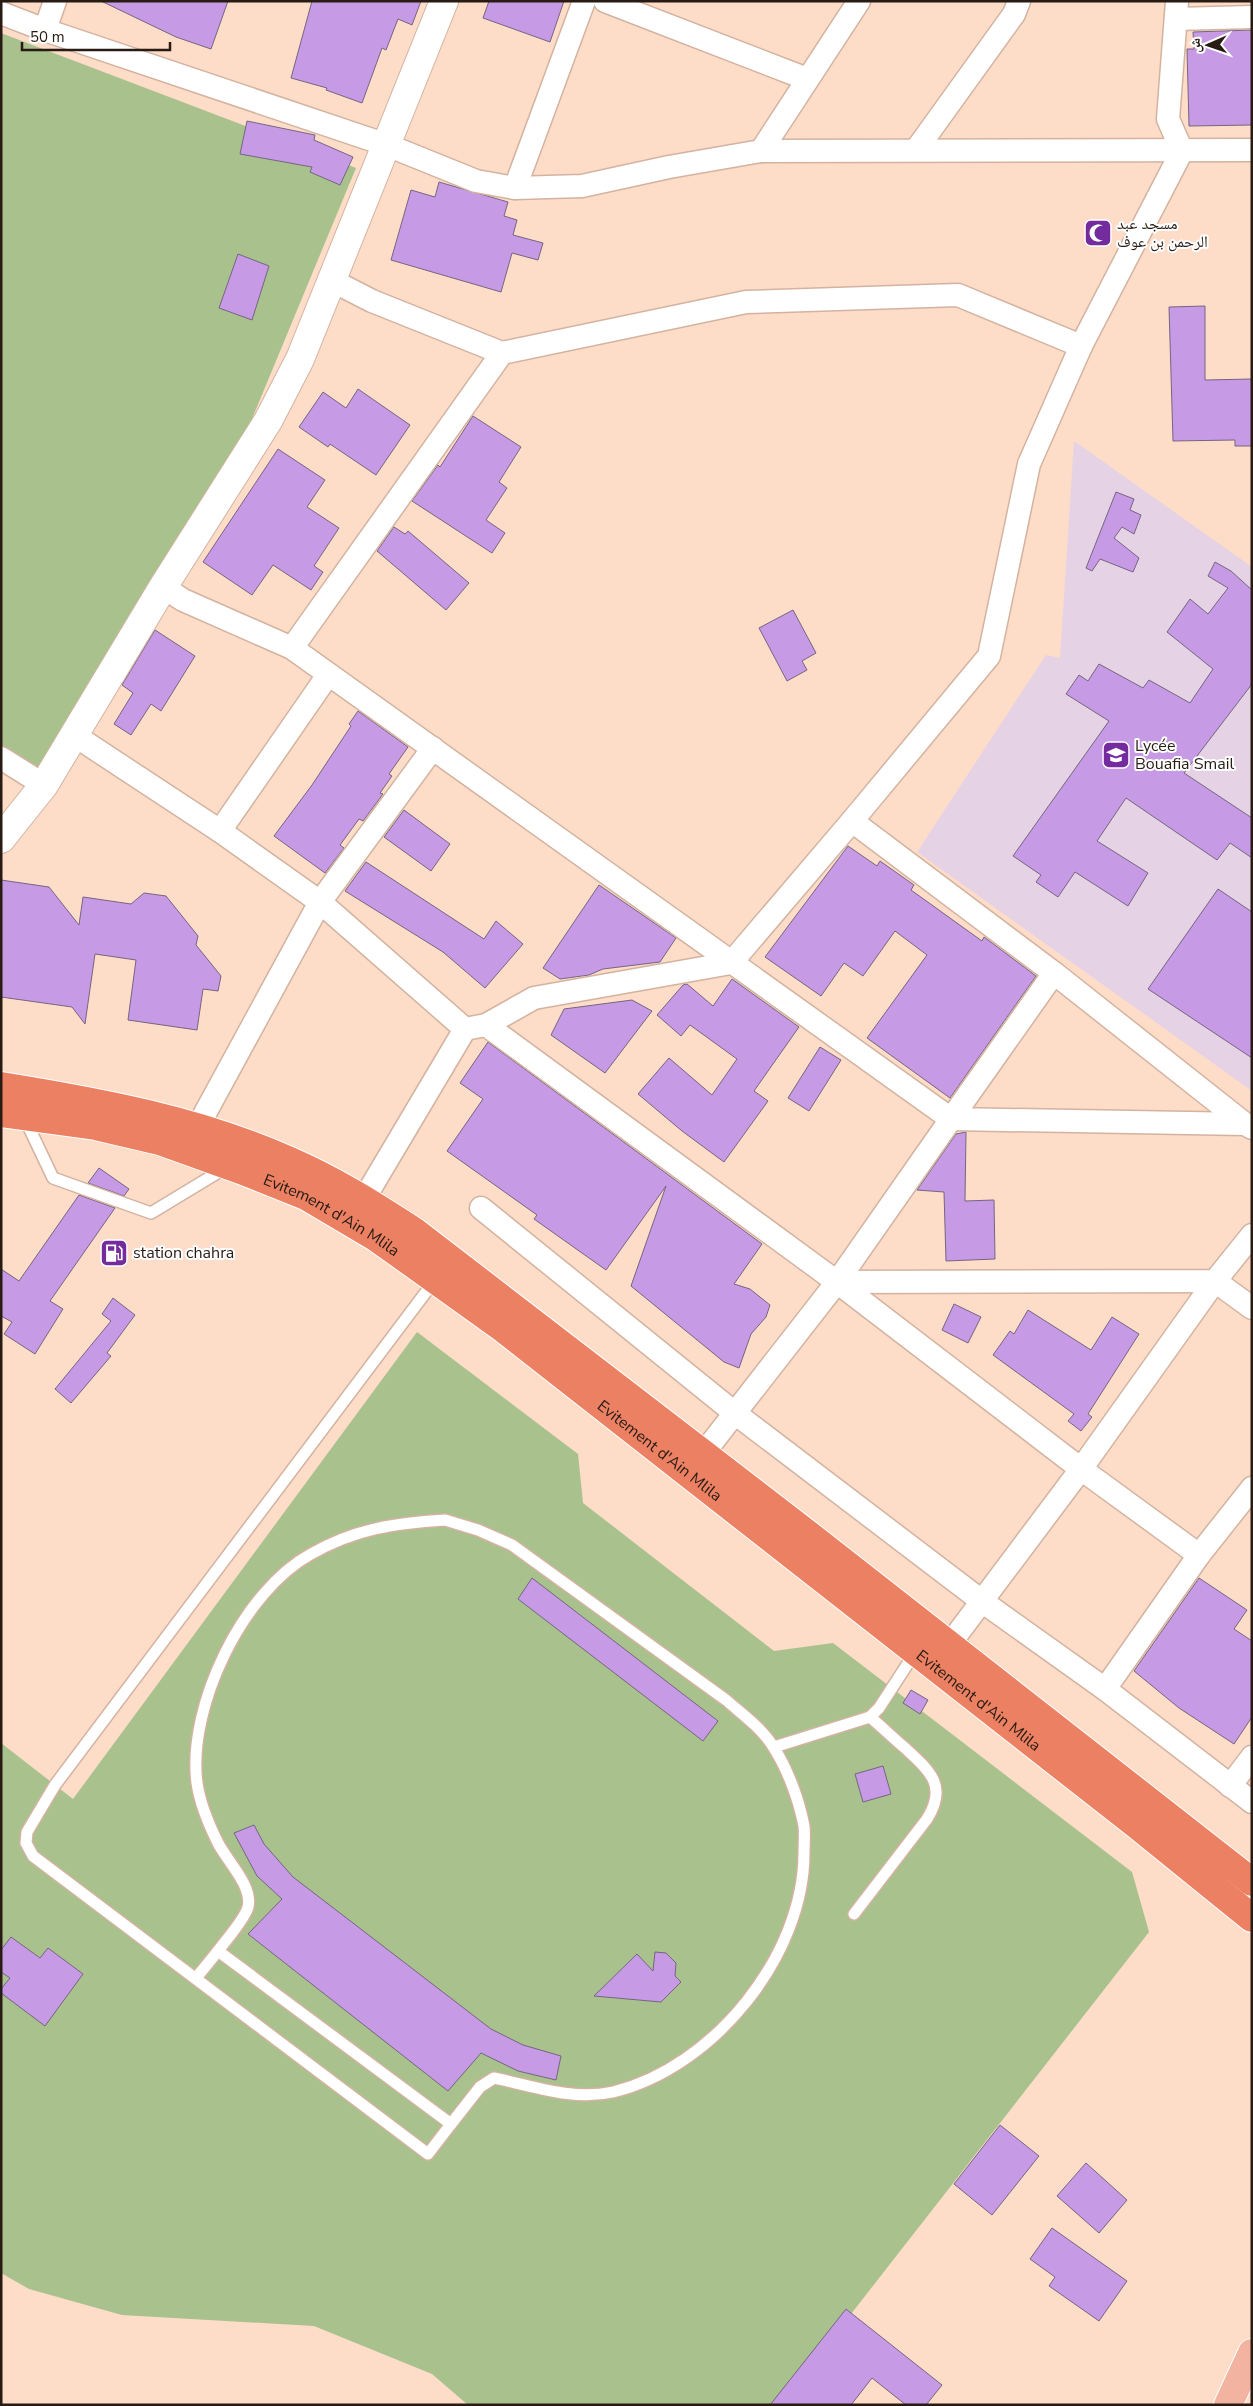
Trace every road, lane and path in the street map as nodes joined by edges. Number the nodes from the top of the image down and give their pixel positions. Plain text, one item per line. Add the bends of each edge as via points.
1 (55, 1) edge
2 (584, 1) edge
3 (605, 1) edge
4 (859, 1) edge
5 (1019, 1) edge
6 (436, 3) edge
7 (1176, 10) edge
8 (1, 13) edge
9 (1252, 17) edge
10 (45, 30) junction
11 (807, 80) junction
12 (387, 145) junction
13 (916, 150) junction
14 (1252, 150) edge
15 (760, 151) junction
16 (1182, 151) junction
17 (515, 188) junction
18 (331, 280) junction
19 (1081, 346) junction
20 (502, 353) junction
21 (163, 587) junction
22 (292, 648) junction
23 (328, 675) junction
24 (74, 735) junction
25 (432, 748) junction
26 (1, 758) edge
27 (44, 785) junction
28 (852, 821) junction
29 (220, 831) junction
30 (1, 839) edge
31 (320, 902) junction
32 (731, 963) junction
33 (1054, 973) junction
34 (486, 1025) junction
35 (464, 1029) junction
36 (1, 1086) edge
37 (12, 1114) edge
38 (951, 1119) junction
39 (1248, 1126) edge
40 (198, 1128) junction
41 (229, 1166) junction
42 (364, 1199) junction
43 (481, 1208) dead end
44 (1252, 1235) edge
45 (435, 1280) junction
46 (1215, 1281) junction
47 (837, 1282) junction
48 (1252, 1308) edge
49 (736, 1414) junction
50 (703, 1454) junction
51 (1081, 1469) junction
52 (1252, 1488) edge
53 (1198, 1555) junction
54 (983, 1602) junction
55 (949, 1645) junction
56 (916, 1651) junction
57 (1105, 1689) junction
58 (870, 1717) junction
59 (774, 1747) junction
60 (1252, 1757) edge
61 (1230, 1786) junction
62 (1252, 1802) edge
63 (1252, 1882) edge
64 (854, 1914) dead end
65 (1252, 1918) edge
66 (218, 1951) junction
67 (196, 1978) junction
68 (451, 2124) junction
69 (1252, 2353) edge
70 (1228, 2405) edge

1 - 10 street
2 - 17 street
3 - 11 street
4 - 11 street
5 - 13 street via 1014,14
6 - 12 street
7 - 9 street
7 - 16 street via 1168,119
8 - 10 street
10 - 12 street
11 - 15 street
12 - 17 street via 476,181
12 - 18 street
13 - 15 street
13 - 16 street
14 - 16 street
15 - 17 street via 582,186
16 - 19 street
18 - 20 street via 372,301
18 - 21 street via 300,359 268,421
19 - 20 street via 958,296 746,302
19 - 28 street via 1029,464 989,656
20 - 22 street
21 - 22 street via 183,600
21 - 24 street
22 - 23 street
23 - 25 street
23 - 29 street
24 - 27 street
24 - 29 street
25 - 31 street
25 - 32 street
26 - 27 street
27 - 30 street
28 - 32 street
28 - 33 street
29 - 31 street
31 - 35 street
31 - 40 street
32 - 34 street via 534,998
32 - 38 street
33 - 38 street
33 - 39 street
34 - 35 street
34 - 47 street
35 - 42 street
36 - 40 highway, Evitement d'Ain Mlila via 156,1115
37 - 41 highway, Evitement d'Ain Mlila via 96,1126 142,1137
37 - 41 lane via 53,1178 152,1213
38 - 39 street
38 - 47 street
40 - 42 highway, Evitement d'Ain Mlila via 291,1161
41 - 45 highway, Evitement d'Ain Mlila via 306,1196 377,1238
42 - 50 highway, Evitement d'Ain Mlila via 414,1232
43 - 49 street
44 - 46 street
45 - 56 highway, Evitement d'Ain Mlila via 500,1326
45 - 67 lane via 55,1785 27,1832 26,1843 33,1856
46 - 47 street
46 - 48 street
46 - 51 street
47 - 49 street
47 - 51 street
49 - 50 street
49 - 54 street
50 - 55 highway, Evitement d'Ain Mlila
51 - 53 street
51 - 54 street
52 - 53 street
53 - 57 street
54 - 55 street
54 - 57 street
55 - 63 highway, Evitement d'Ain Mlila
56 - 58 lane
56 - 65 highway, Evitement d'Ain Mlila
57 - 61 street
58 - 59 lane
58 - 64 lane via 927,1767 937,1792 935,1806 927,1819
59 - 66 lane via 726,1700 512,1545 445,1520 376,1527 341,1538 309,1554 285,1572 260,1598 220,1662 208,1690 196,1748 197,1783 205,1815 248,1898 248,1909
59 - 68 lane via 791,1783 804,1827 804,1866 788,1929 748,2001 686,2060 651,2080 612,2092 573,2095 542,2091 494,2078 480,2087
60 - 61 street
61 - 62 street
66 - 67 lane
66 - 68 lane
67 - 68 lane via 428,2154
69 - 70 main road

